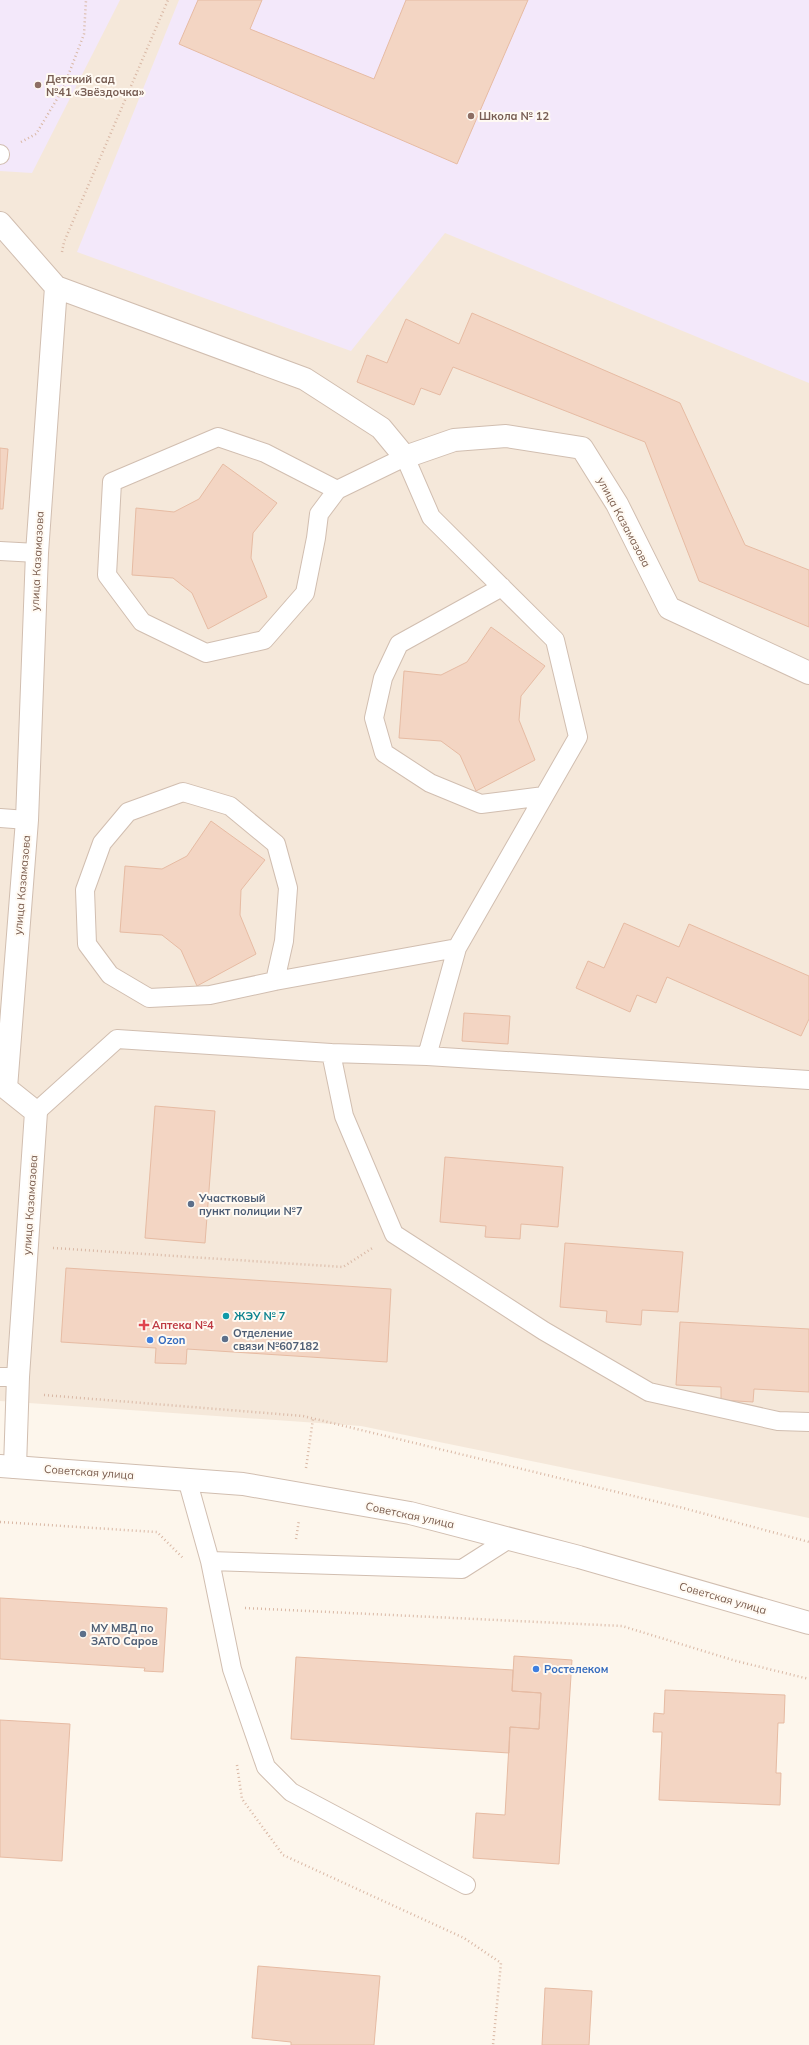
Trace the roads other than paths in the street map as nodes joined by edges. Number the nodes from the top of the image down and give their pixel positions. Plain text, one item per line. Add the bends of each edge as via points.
1 (0, 223) edge
2 (56, 287) junction
3 (406, 457) junction
4 (337, 490) junction
5 (0, 551) edge
6 (37, 553) junction
7 (502, 587) junction
8 (809, 673) edge
9 (544, 796) junction
10 (0, 818) edge
11 (27, 820) junction
12 (457, 948) junction
13 (275, 981) junction
14 (331, 1053) junction
15 (427, 1056) junction
16 (809, 1080) edge
17 (3, 1088) edge
18 (36, 1112) junction
19 (12, 1382) edge
20 (809, 1422) edge
21 (8, 1466) edge
22 (187, 1479) junction
23 (509, 1539) junction
24 (210, 1561) junction
25 (809, 1623) edge
26 (466, 1885) dead end

1 - 2 street
2 - 3 street via 305,379 381,428
2 - 6 street, улица Казамазова
3 - 4 lane
3 - 7 lane via 431,517
3 - 8 street, улица Казамазова via 454,440 506,436 582,448 616,504 669,608
4 - 4 lane via 265,452 218,437 112,482 107,575 142,622 206,654 264,640 305,593 318,514
5 - 6 lane
6 - 11 street, улица Казамазова
7 - 9 lane via 555,640 578,737
7 - 9 lane via 399,644 383,678 374,718 384,753 430,784 481,804
9 - 12 lane
10 - 11 lane
11 - 17 street, улица Казамазова
12 - 13 lane
12 - 15 lane
13 - 13 lane via 210,995 149,998 110,975 87,944 85,890 102,843 128,812 183,792 230,806 276,844 288,888 284,941
14 - 15 lane
14 - 18 lane via 117,1039
14 - 20 lane via 344,1116 394,1234 544,1330 649,1392 778,1421
15 - 16 lane
17 - 18 street, улица Казамазова
18 - 19 street, улица Казамазова via 27,1246
19 - 21 street, улица Казамазова
21 - 22 street, Советская улица
22 - 23 street, Советская улица via 243,1484 395,1511
22 - 24 lane
23 - 24 lane via 462,1569
23 - 25 street, Советская улица
24 - 26 lane via 232,1669 266,1767 291,1792

